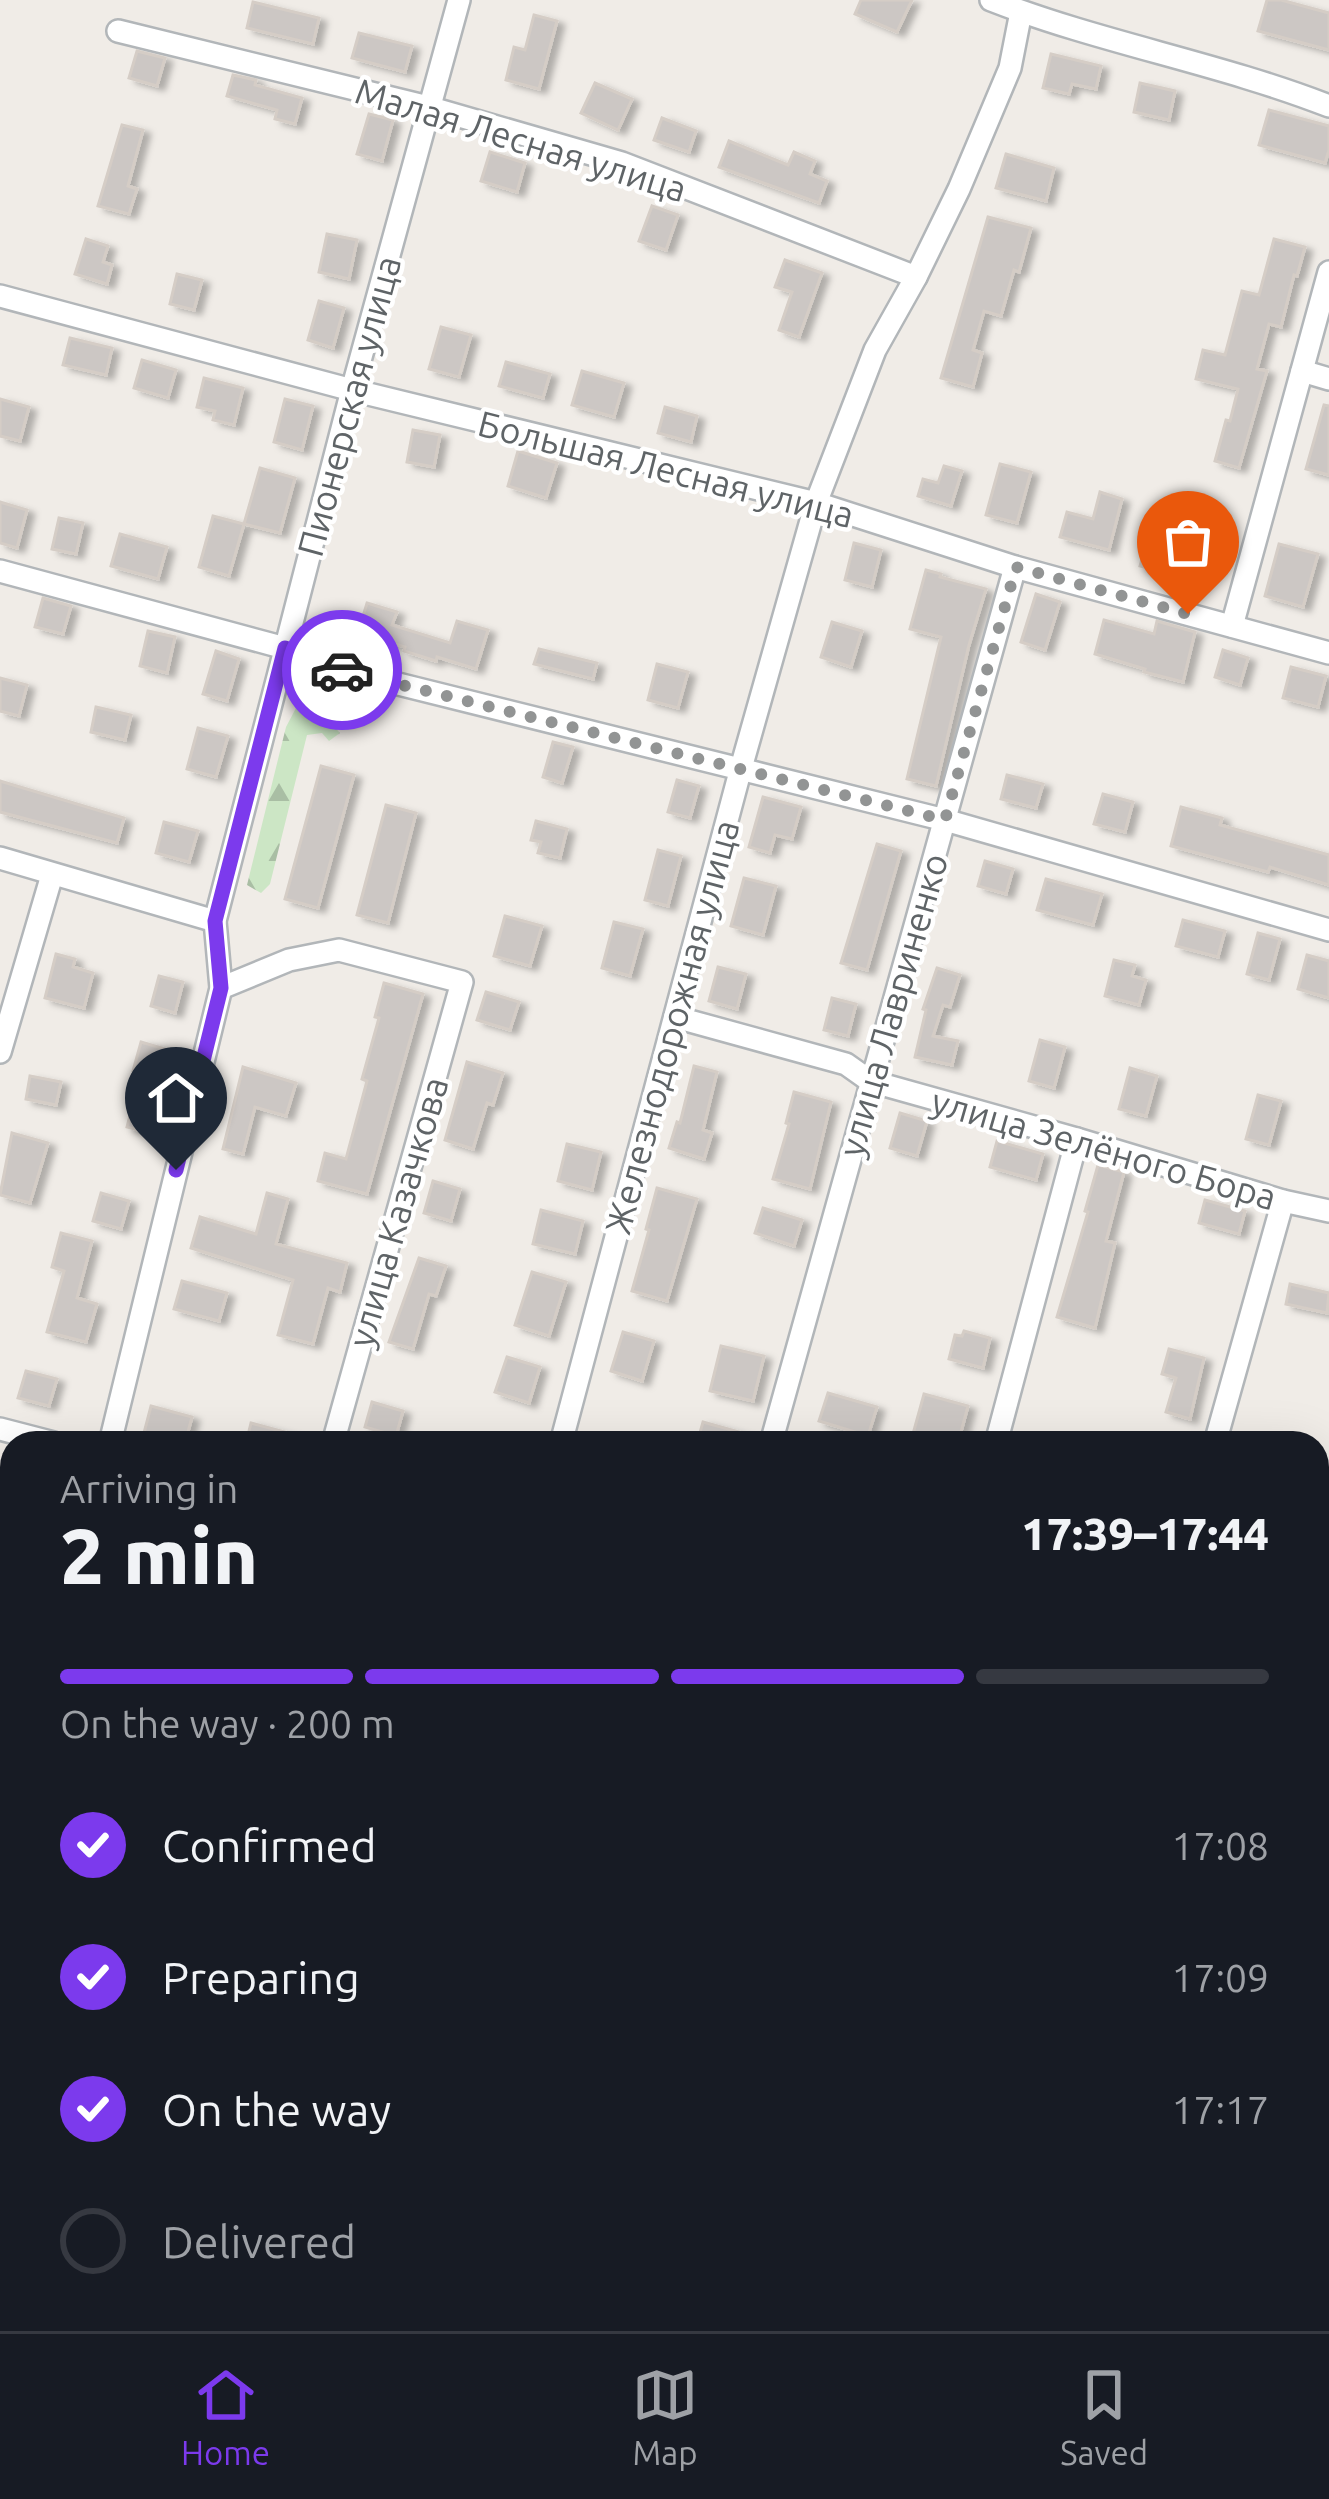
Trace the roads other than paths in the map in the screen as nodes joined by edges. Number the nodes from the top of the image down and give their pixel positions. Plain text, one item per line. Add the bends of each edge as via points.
1 (459, 0) edge
2 (992, 0) edge
3 (1021, 11) junction
4 (118, 31) dead end
5 (1329, 106) edge
6 (428, 107) junction
7 (1329, 272) edge
8 (916, 277) junction
9 (0, 296) edge
10 (1302, 371) junction
11 (1329, 379) edge
12 (352, 390) junction
13 (816, 503) junction
14 (1016, 567) junction
15 (0, 571) edge
16 (1232, 626) junction
17 (285, 648) junction
18 (1329, 652) edge
19 (741, 768) junction
20 (945, 820) junction
21 (0, 858) edge
22 (52, 875) junction
23 (215, 921) junction
24 (1329, 930) edge
25 (221, 988) junction
26 (675, 1017) junction
27 (0, 1052) edge
28 (870, 1082) junction
29 (1077, 1138) junction
30 (1283, 1202) junction
31 (1329, 1211) edge
32 (113, 1431) edge
33 (336, 1431) edge
34 (564, 1431) edge
35 (774, 1431) edge
36 (999, 1431) edge
37 (1218, 1431) edge

1 - 6 street, Пионерская улица
2 - 3 street
3 - 5 street
3 - 8 street, Железнодорожная улица via 1010,68
4 - 6 street, Малая Лесная улица
6 - 8 street, Малая Лесная улица via 622,163
6 - 12 street, Пионерская улица
7 - 10 street
8 - 13 street, Железнодорожная улица via 875,350
9 - 12 street, Большая Лесная улица
10 - 11 street
10 - 16 street
12 - 13 street, Большая Лесная улица
12 - 17 street, Пионерская улица
13 - 14 street, Большая Лесная улица
13 - 19 street, Железнодорожная улица
14 - 16 street, Большая Лесная улица
14 - 20 street, улица Лавриненко
15 - 17 street
16 - 18 street, Большая Лесная улица
17 - 19 street via 342,670
17 - 23 street, Пионерская улица
19 - 20 street
19 - 26 street, Железнодорожная улица
20 - 24 street
20 - 28 street, улица Лавриненко
21 - 22 street
22 - 23 street
22 - 27 street
23 - 25 street, Пионерская улица
25 - 32 street, Пионерская улица
25 - 33 street, улица Казачкова via 289,959 339,950 462,982
26 - 28 street, улица Зелёного Бора via 847,1064
26 - 34 street, Железнодорожная улица
28 - 29 street, улица Зелёного Бора
28 - 35 street, улица Лавриненко
29 - 30 street, улица Зелёного Бора
29 - 36 street
30 - 31 street, улица Зелёного Бора
30 - 37 street

